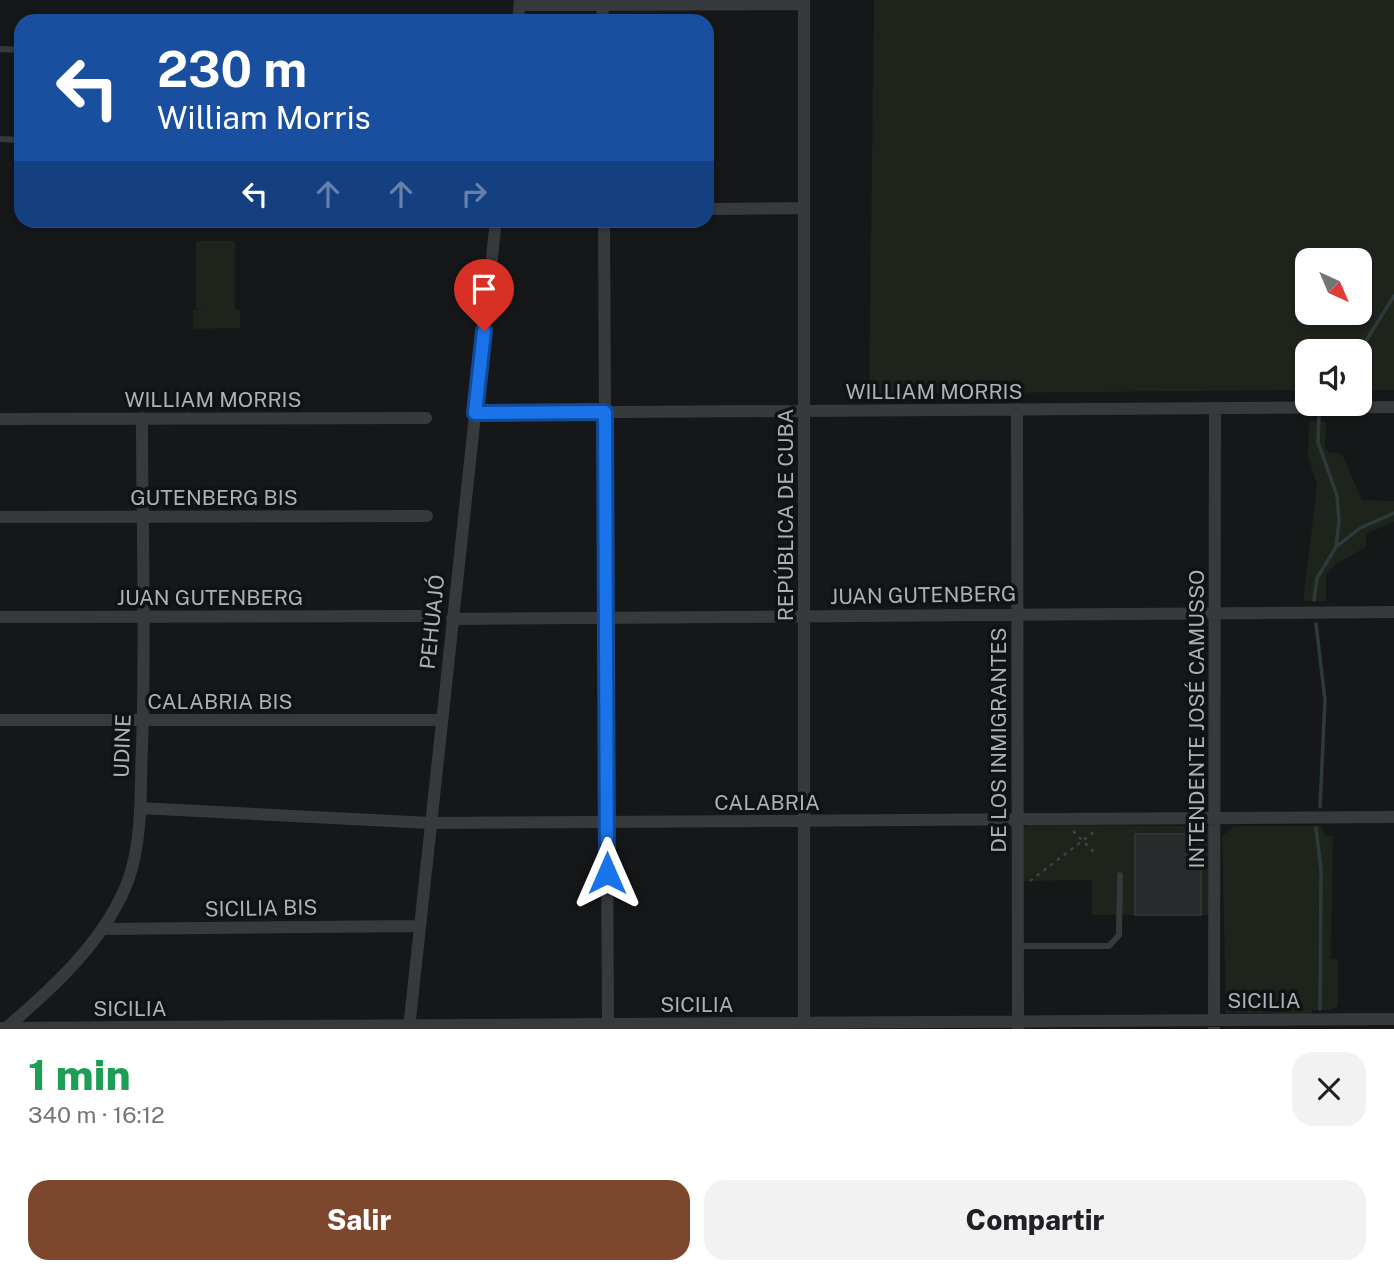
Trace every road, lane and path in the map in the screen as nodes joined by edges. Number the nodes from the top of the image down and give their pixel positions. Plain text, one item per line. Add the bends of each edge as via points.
1 (602, 2) edge
2 (804, 2) edge
3 (520, 3) edge
4 (804, 208) junction
5 (714, 209) edge
6 (495, 228) edge
7 (604, 228) edge
8 (1394, 407) edge
9 (1215, 408) junction
10 (1017, 410) junction
11 (804, 411) junction
12 (605, 412) junction
13 (475, 413) junction
14 (142, 418) junction
15 (426, 418) dead end
16 (0, 419) edge
17 (142, 516) junction
18 (427, 516) dead end
19 (0, 517) edge
20 (1394, 612) edge
21 (1215, 613) junction
22 (1018, 614) junction
23 (143, 616) junction
24 (804, 616) junction
25 (0, 617) edge
26 (421, 617) dead end
27 (606, 617) junction
28 (452, 619) junction
29 (0, 720) edge
30 (143, 720) junction
31 (441, 720) junction
32 (140, 808) junction
33 (1394, 817) edge
34 (1215, 818) junction
35 (1017, 819) junction
36 (1061, 819) junction
37 (804, 821) junction
38 (607, 822) junction
39 (430, 823) junction
40 (1098, 831) dead end
41 (1082, 840) junction
42 (1095, 853) dead end
43 (1120, 875) dead end
44 (1030, 881) dead end
45 (420, 926) junction
46 (102, 929) junction
47 (1018, 946) junction
48 (1394, 1019) edge
49 (1214, 1024) edge
50 (1018, 1025) edge
51 (804, 1026) edge
52 (409, 1027) edge
53 (608, 1027) edge
54 (0, 1028) edge
55 (6, 1028) edge
56 (147, 1028) edge

1 - 2 street
1 - 3 street
2 - 4 street, REPÚBLICA DE CUBA
4 - 5 street
4 - 11 street, REPÚBLICA DE CUBA
6 - 13 street, PEHUAJÓ
7 - 12 street
8 - 9 street, WILLIAM MORRIS
9 - 10 street, WILLIAM MORRIS
9 - 21 street, INTENDENTE JOSÉ CAMUSSO
10 - 11 street, WILLIAM MORRIS
10 - 22 street, DE LOS INMIGRANTES
11 - 12 street, WILLIAM MORRIS
11 - 24 street, REPÚBLICA DE CUBA
12 - 13 street, WILLIAM MORRIS
12 - 27 street
13 - 28 street, PEHUAJÓ
14 - 15 street, WILLIAM MORRIS
14 - 16 street, WILLIAM MORRIS
14 - 17 street, UDINE
17 - 18 street, GUTENBERG BIS
17 - 19 street, GUTENBERG BIS
17 - 23 street, UDINE
20 - 21 street, JUAN GUTENBERG
21 - 22 street, JUAN GUTENBERG
21 - 34 street, INTENDENTE JOSÉ CAMUSSO
22 - 24 street, JUAN GUTENBERG
22 - 35 street, DE LOS INMIGRANTES
23 - 25 street, JUAN GUTENBERG
23 - 26 street, JUAN GUTENBERG
23 - 30 street, UDINE
24 - 27 street, JUAN GUTENBERG
24 - 37 street, REPÚBLICA DE CUBA
27 - 28 street, JUAN GUTENBERG
27 - 38 street
28 - 31 street, PEHUAJÓ
29 - 30 street, CALABRIA BIS
30 - 31 street, CALABRIA BIS
30 - 32 street, UDINE
31 - 39 street, PEHUAJÓ
32 - 39 street, CALABRIA
32 - 46 street, UDINE via 128,878
33 - 34 street, CALABRIA
34 - 36 street, CALABRIA
34 - 49 street, INTENDENTE JOSÉ CAMUSSO
35 - 36 street, CALABRIA
35 - 37 street, CALABRIA
35 - 47 street, DE LOS INMIGRANTES
36 - 41 path
37 - 38 street, CALABRIA
37 - 51 street, REPÚBLICA DE CUBA
38 - 39 street, CALABRIA
38 - 53 street
39 - 45 street, PEHUAJÓ
40 - 41 path
41 - 42 path
41 - 44 path
43 - 47 lane via 1119,934 1109,946
45 - 46 street, SICILIA BIS
45 - 52 street, PEHUAJÓ
46 - 55 street, UDINE via 53,986
47 - 50 street, DE LOS INMIGRANTES
48 - 49 street, SICILIA
49 - 50 street, SICILIA
50 - 51 street, SICILIA
51 - 53 street, SICILIA
52 - 53 street, SICILIA
52 - 56 street, SICILIA
54 - 55 street, SICILIA
55 - 56 street, SICILIA

